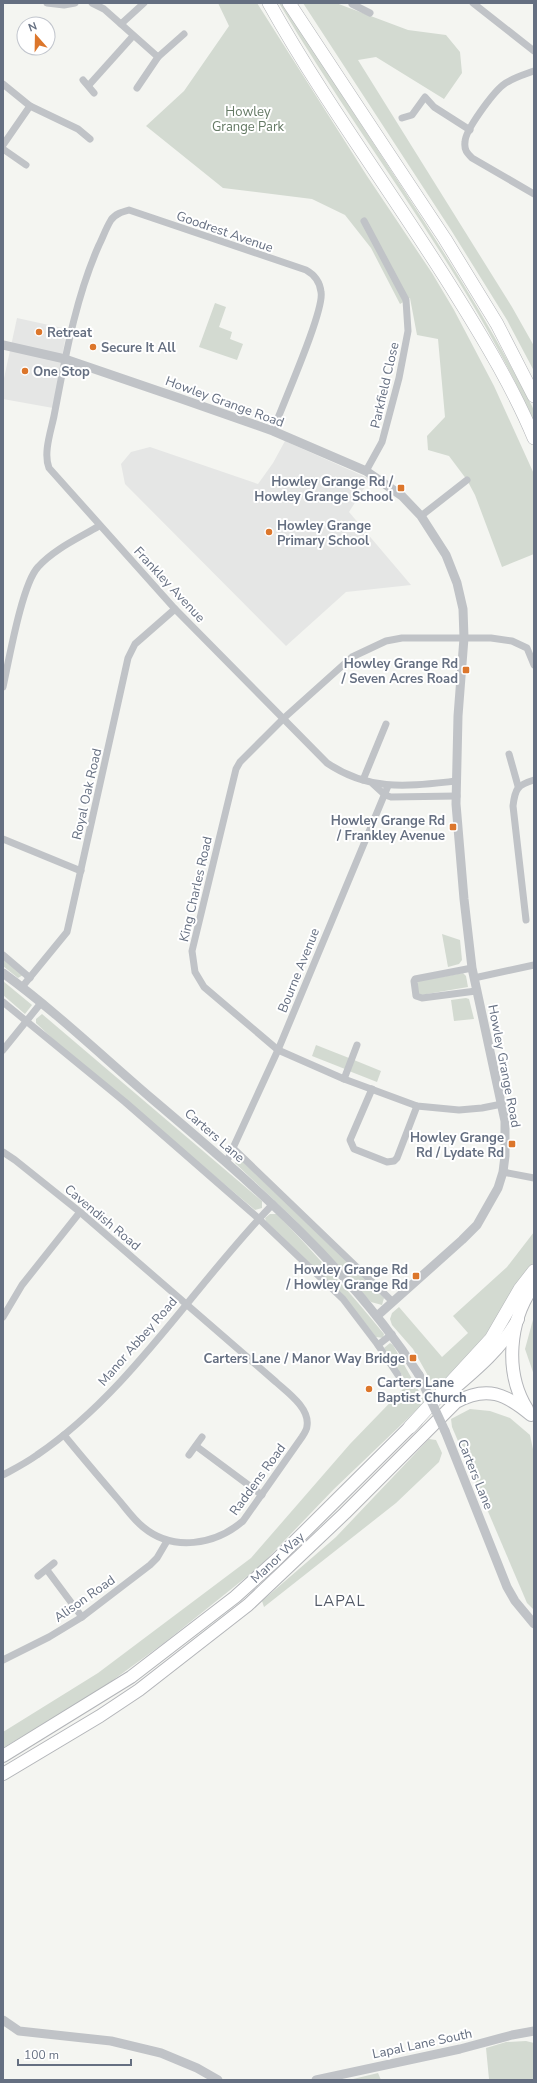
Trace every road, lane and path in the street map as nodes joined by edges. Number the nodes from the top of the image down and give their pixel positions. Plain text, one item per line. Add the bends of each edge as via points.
1 (47, 3) edge
2 (75, 3) edge
3 (92, 3) edge
4 (144, 3) edge
5 (269, 3) edge
6 (289, 3) edge
7 (473, 3) edge
8 (64, 4) edge
9 (353, 4) edge
10 (370, 13) dead end
11 (121, 24) junction
12 (184, 34) dead end
13 (133, 36) junction
14 (534, 51) edge
15 (158, 57) junction
16 (534, 71) edge
17 (82, 80) dead end
18 (3, 84) edge
19 (89, 85) junction
20 (137, 88) dead end
21 (94, 93) dead end
22 (30, 106) junction
23 (402, 118) dead end
24 (470, 130) junction
25 (90, 139) dead end
26 (3, 146) edge
27 (3, 149) edge
28 (26, 166) dead end
29 (534, 194) edge
30 (364, 221) dead end
31 (3, 345) edge
32 (65, 359) junction
33 (534, 396) edge
34 (273, 431) junction
35 (534, 438) edge
36 (366, 471) junction
37 (467, 480) dead end
38 (421, 516) junction
39 (99, 526) junction
40 (175, 609) junction
41 (464, 638) junction
42 (534, 665) edge
43 (3, 686) edge
44 (284, 718) junction
45 (386, 724) dead end
46 (509, 754) dead end
47 (363, 780) junction
48 (534, 780) edge
49 (457, 781) junction
50 (373, 784) junction
51 (388, 786) junction
52 (518, 786) junction
53 (385, 795) junction
54 (456, 796) junction
55 (3, 839) edge
56 (81, 870) junction
57 (526, 920) dead end
58 (3, 955) edge
59 (534, 965) edge
60 (472, 968) junction
61 (3, 973) edge
62 (30, 978) junction
63 (474, 978) junction
64 (22, 987) junction
65 (476, 991) junction
66 (3, 1002) edge
67 (41, 1003) junction
68 (26, 1020) junction
69 (357, 1045) dead end
70 (3, 1050) edge
71 (278, 1050) junction
72 (344, 1079) junction
73 (372, 1089) junction
74 (502, 1104) junction
75 (417, 1106) junction
76 (234, 1149) junction
77 (3, 1152) edge
78 (227, 1161) junction
79 (503, 1172) junction
80 (534, 1178) edge
81 (273, 1204) junction
82 (80, 1212) junction
83 (258, 1218) junction
84 (534, 1271) edge
85 (534, 1285) edge
86 (393, 1302) junction
87 (185, 1304) junction
88 (377, 1316) junction
89 (3, 1317) edge
90 (518, 1319) junction
91 (392, 1334) junction
92 (378, 1345) junction
93 (398, 1375) dead end
94 (532, 1416) edge
95 (410, 1427) junction
96 (64, 1435) junction
97 (202, 1437) dead end
98 (196, 1446) junction
99 (188, 1455) dead end
100 (3, 1475) edge
101 (262, 1495) junction
102 (167, 1541) junction
103 (54, 1563) dead end
104 (47, 1570) junction
105 (38, 1576) dead end
106 (82, 1617) junction
107 (534, 1624) edge
108 (3, 1660) edge
109 (3, 1756) edge
110 (3, 1774) edge
111 (3, 2020) edge
112 (534, 2031) edge
113 (218, 2080) edge
114 (316, 2080) edge

1 - 8 street
2 - 8 street
3 - 11 street via 104,9
4 - 11 street
5 - 35 highway via 480,333
6 - 33 highway via 445,239 497,324
7 - 14 street
9 - 10 street
11 - 13 street
12 - 15 street
13 - 15 street
13 - 19 street
15 - 20 street
16 - 24 street via 510,80 502,86
17 - 19 street
18 - 22 street
19 - 21 street
22 - 25 street via 78,129
22 - 26 street
23 - 24 street via 412,115 425,97 434,107
24 - 29 street via 465,140 466,151 472,158
27 - 28 street
30 - 36 street, Parkfield Close via 406,300 408,331 382,442
31 - 32 street, Howley Grange Road
32 - 34 street, Howley Grange Road
32 - 34 street, Goodrest Avenue via 94,258 111,220 119,212 129,210 306,270 317,280 322,299
32 - 39 street, Frankley Avenue via 47,462 59,480
34 - 36 street, Howley Grange Road
36 - 38 street, Howley Grange Road via 402,496
37 - 38 street
38 - 41 street, Howley Grange Road via 446,555 457,583 463,609
39 - 40 street, Frankley Avenue
39 - 43 street via 47,558 33,572
40 - 44 street, Frankley Avenue
40 - 56 street, Royal Oak Road via 136,644 128,658
41 - 42 street, King Charles Road via 512,641 527,648
41 - 44 street, King Charles Road via 402,638 368,648 352,657
41 - 49 street, Howley Grange Road via 458,716
44 - 47 street, Frankley Avenue via 327,763
44 - 71 street, King Charles Road via 236,769 192,951 197,978 204,987
45 - 47 street
46 - 52 street
47 - 50 street, Frankley Avenue
48 - 52 street
49 - 51 street, Frankley Avenue
49 - 54 street, Howley Grange Road
50 - 51 street, Frankley Avenue
50 - 53 street, Frankley Avenue
51 - 53 street, Bourne Avenue
52 - 57 street via 513,806
53 - 54 street
53 - 71 street, Bourne Avenue
54 - 60 street, Howley Grange Road
55 - 56 street
56 - 62 street, Royal Oak Road via 67,932
58 - 62 street
59 - 63 street
60 - 63 street, Howley Grange Road
60 - 65 street, Howley Grange Road via 415,978 416,996 422,998
61 - 64 street, Carters Lane
62 - 64 street, Royal Oak Road
63 - 65 street, Howley Grange Road
64 - 67 street, Carters Lane
65 - 74 street, Howley Grange Road
66 - 68 street
67 - 68 street
67 - 78 street, Carters Lane
68 - 70 street
68 - 83 street
69 - 72 street
71 - 72 street, King Charles Road
71 - 76 street, Bourne Avenue
72 - 73 street, King Charles Road
73 - 75 street, King Charles Road
73 - 75 street via 350,1140 354,1148 386,1162 397,1158
74 - 75 street, King Charles Road via 459,1110
74 - 79 street, Howley Grange Road via 506,1136
76 - 78 street, Bourne Avenue
76 - 86 street, Carters Lane
77 - 82 street, Cavendish Road
78 - 81 street, Carters Lane
79 - 80 street
79 - 86 street, Howley Grange Road via 493,1199 476,1225
81 - 83 street, Manor Abbey Road
81 - 88 street, Carters Lane via 313,1244
82 - 87 street, Cavendish Road
82 - 89 street via 22,1285
83 - 87 street, Manor Abbey Road
83 - 92 street via 343,1299
84 - 95 highway via 520,1289 491,1339
85 - 90 highway
86 - 88 street, Howley Grange Road
87 - 96 street, Manor Abbey Road via 108,1394
87 - 101 street, Raddens Road via 298,1402 307,1418 307,1427 302,1437
88 - 91 street, Carters Lane
90 - 94 highway via 512,1357 513,1376
90 - 95 highway, Manor Way via 501,1344
91 - 92 street
91 - 107 street, Carters Lane, bridge via 419,1375 504,1581 515,1601
92 - 93 street
94 - 110 highway, Manor Way via 514,1401 496,1394 473,1394 456,1402 248,1605 139,1690
95 - 109 highway, Manor Way via 276,1560 222,1607 132,1677
96 - 100 street, Manor Abbey Road via 37,1456
96 - 102 street, Raddens Road via 142,1527
97 - 98 street
98 - 99 street
98 - 101 street
101 - 102 street, Raddens Road via 243,1521 220,1535 182,1544
102 - 106 street, Alison Road via 150,1565
103 - 104 street
104 - 105 street
104 - 106 street
106 - 108 street, Alison Road
111 - 113 street via 19,2031 111,2041 161,2053
112 - 114 street, Lapal Lane South

